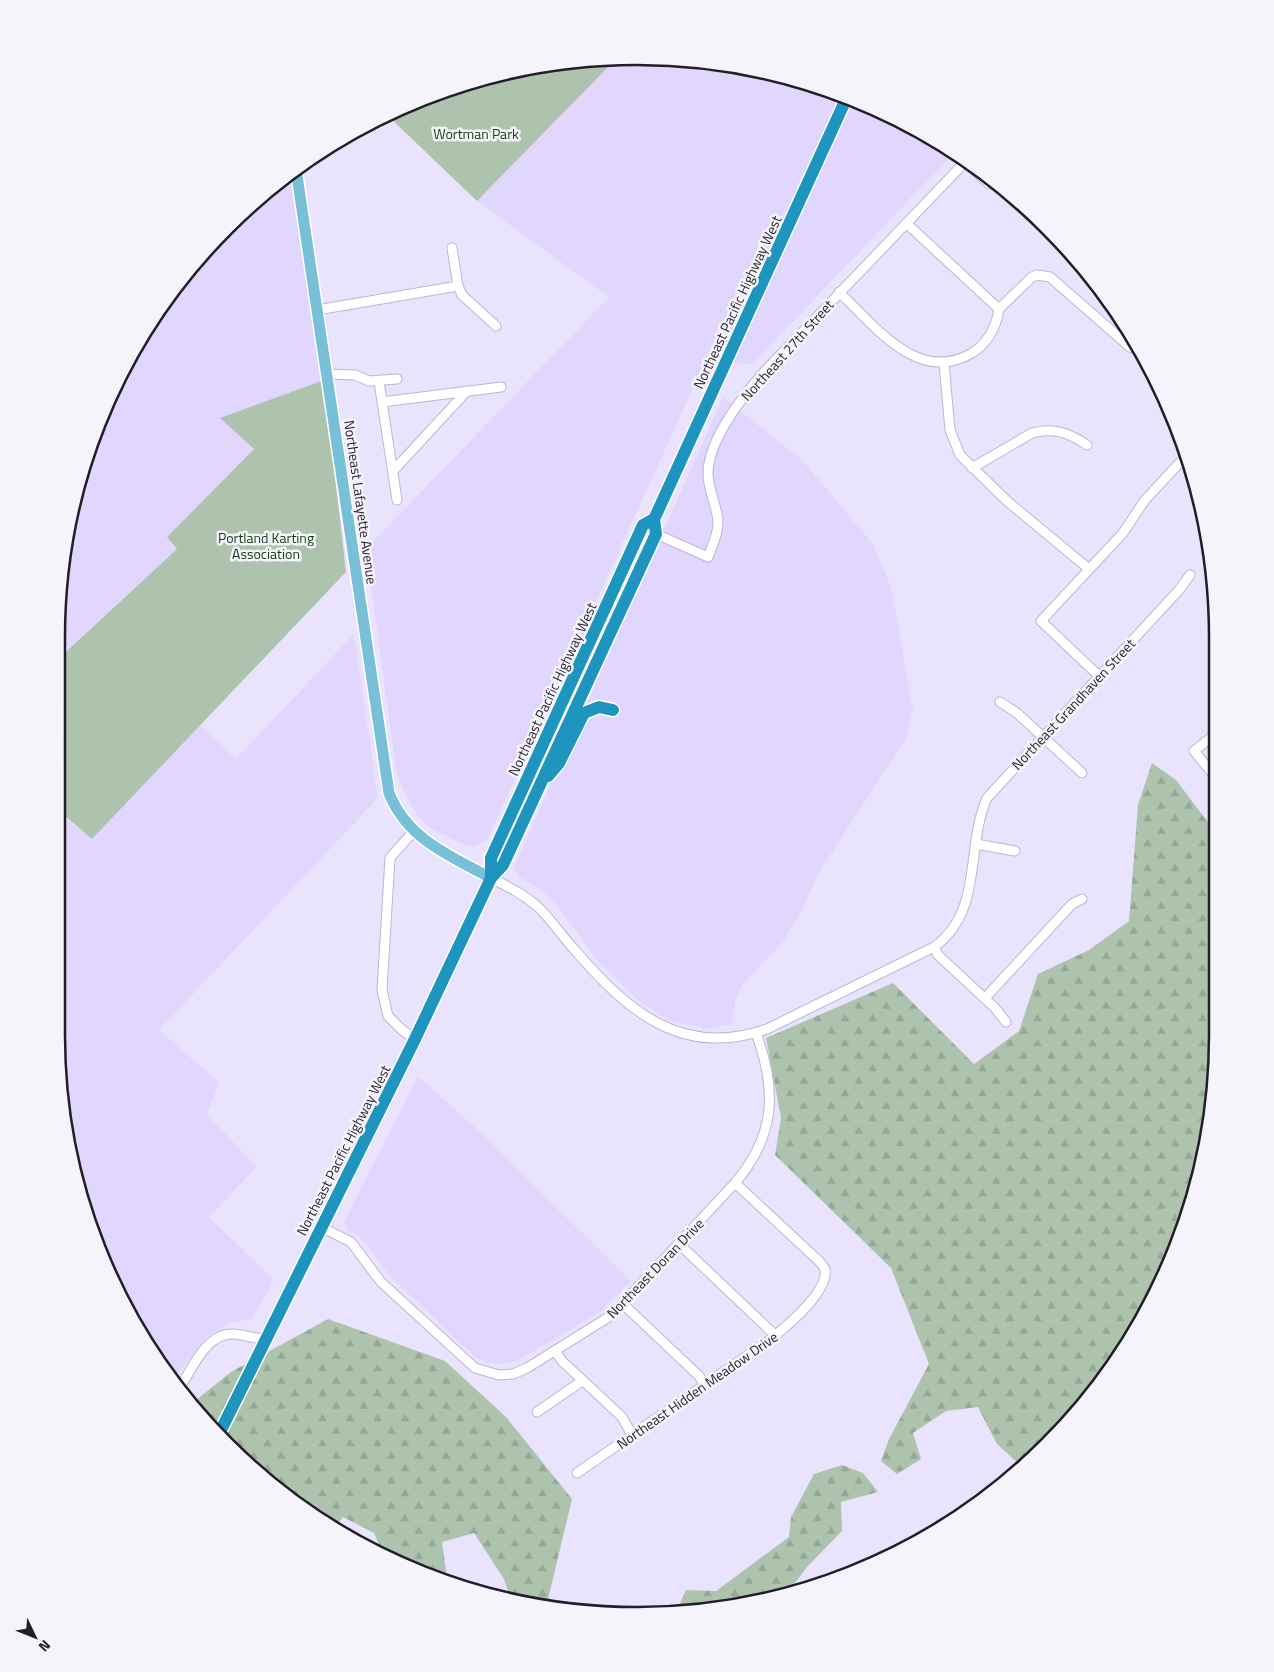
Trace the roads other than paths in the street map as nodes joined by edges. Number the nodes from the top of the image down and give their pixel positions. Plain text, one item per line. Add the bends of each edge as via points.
1 (844, 104) edge
2 (961, 166) edge
3 (297, 177) edge
4 (906, 223) junction
5 (452, 248) dead end
6 (458, 286) junction
7 (839, 292) junction
8 (999, 309) junction
9 (317, 310) junction
10 (496, 326) dead end
11 (1128, 345) edge
12 (944, 363) junction
13 (327, 374) junction
14 (396, 379) dead end
15 (379, 382) junction
16 (501, 387) dead end
17 (467, 391) junction
18 (382, 402) junction
19 (1087, 445) dead end
20 (1181, 461) edge
21 (972, 468) junction
22 (392, 471) junction
23 (397, 500) dead end
24 (654, 519) junction
25 (656, 534) junction
26 (1089, 569) junction
27 (1190, 575) dead end
28 (598, 623) junction
29 (1100, 676) junction
30 (571, 682) junction
31 (588, 684) junction
32 (1000, 702) dead end
33 (613, 710) dead end
34 (1043, 736) junction
35 (1209, 739) edge
36 (1209, 769) edge
37 (545, 773) junction
38 (1082, 773) dead end
39 (537, 790) junction
40 (414, 832) junction
41 (976, 844) junction
42 (1015, 851) dead end
43 (491, 878) junction
44 (1082, 899) dead end
45 (934, 947) junction
46 (985, 998) junction
47 (1006, 1022) dead end
48 (756, 1033) junction
49 (415, 1039) junction
50 (735, 1183) junction
51 (322, 1227) junction
52 (679, 1244) junction
53 (623, 1304) junction
54 (776, 1336) junction
55 (265, 1340) junction
56 (555, 1351) junction
57 (582, 1381) junction
58 (183, 1383) edge
59 (705, 1385) junction
60 (537, 1412) dead end
61 (222, 1428) edge
62 (632, 1435) junction
63 (577, 1473) dead end

1 - 24 highway, Northeast Pacific Highway West
2 - 4 street, Northeast 27th Street
3 - 9 main road, Northeast Lafayette Avenue
4 - 7 street, Northeast 27th Street
4 - 8 street
5 - 6 street
6 - 9 street
6 - 10 street via 462,295
7 - 12 street via 899,348 925,361
7 - 25 street, Northeast 27th Street via 752,386 737,405 714,446 708,474 718,523 708,557
8 - 11 street via 1027,280 1044,275 1056,281
8 - 12 street via 997,323 980,348 964,358
9 - 13 main road, Northeast Lafayette Avenue
12 - 21 street via 950,430 960,455
13 - 15 street via 355,375
13 - 40 main road, Northeast Lafayette Avenue via 386,779 395,808
14 - 15 street
15 - 18 street
16 - 17 street
17 - 18 street
17 - 22 street
18 - 22 street
19 - 21 street via 1067,432 1041,430
20 - 26 street
21 - 26 street
22 - 23 street
24 - 25 highway
24 - 28 highway, Northeast Pacific Highway West via 643,524
25 - 31 highway, Northeast Pacific Highway West
26 - 29 street via 1041,621
27 - 29 street, Northeast Grandhaven Street
28 - 30 highway, Northeast Pacific Highway West
28 - 31 highway via 598,643 585,670
29 - 34 street, Northeast Grandhaven Street
30 - 37 highway via 574,688 572,698 546,757
30 - 43 highway, Northeast Pacific Highway West via 491,858
31 - 37 highway, Northeast Pacific Highway West
32 - 34 street
33 - 39 highway via 599,707 584,713 559,763
34 - 38 street
34 - 41 street, Northeast Grandhaven Street via 988,798 980,816
35 - 36 street via 1194,752
37 - 39 highway, Northeast Pacific Highway West
39 - 43 highway, Northeast Pacific Highway West via 503,865
40 - 43 main road, Northeast Lafayette Avenue via 444,853
40 - 49 street via 390,858 382,990 388,1016
41 - 42 street
41 - 45 street, Northeast Grandhaven Street via 964,910 956,926
43 - 48 street, Northeast Grandhaven Street via 536,905 589,967 640,1013 679,1034 723,1039
43 - 49 highway, Northeast Pacific Highway West
44 - 46 street via 1072,904
45 - 46 street via 938,955
45 - 48 street, Northeast Grandhaven Street
46 - 47 street
48 - 50 street, Northeast Doran Drive via 771,1091 768,1120 756,1152
49 - 51 highway, Northeast Pacific Highway West
50 - 52 street, Northeast Doran Drive
50 - 54 street, Northeast Hidden Meadow Drive via 826,1269 825,1282 815,1296
51 - 55 highway, Northeast Pacific Highway West
51 - 56 street, Northeast Doran Drive via 351,1242 381,1282 475,1368 499,1375 513,1374
52 - 53 street, Northeast Doran Drive
52 - 54 street
53 - 56 street, Northeast Doran Drive via 602,1323
53 - 59 street
54 - 59 street, Northeast Hidden Meadow Drive
55 - 58 street via 232,1334 217,1338 205,1349
55 - 61 highway, Northeast Pacific Highway West
56 - 57 street
57 - 60 street
57 - 62 street via 622,1417
59 - 62 street, Northeast Hidden Meadow Drive
62 - 63 street, Northeast Hidden Meadow Drive

